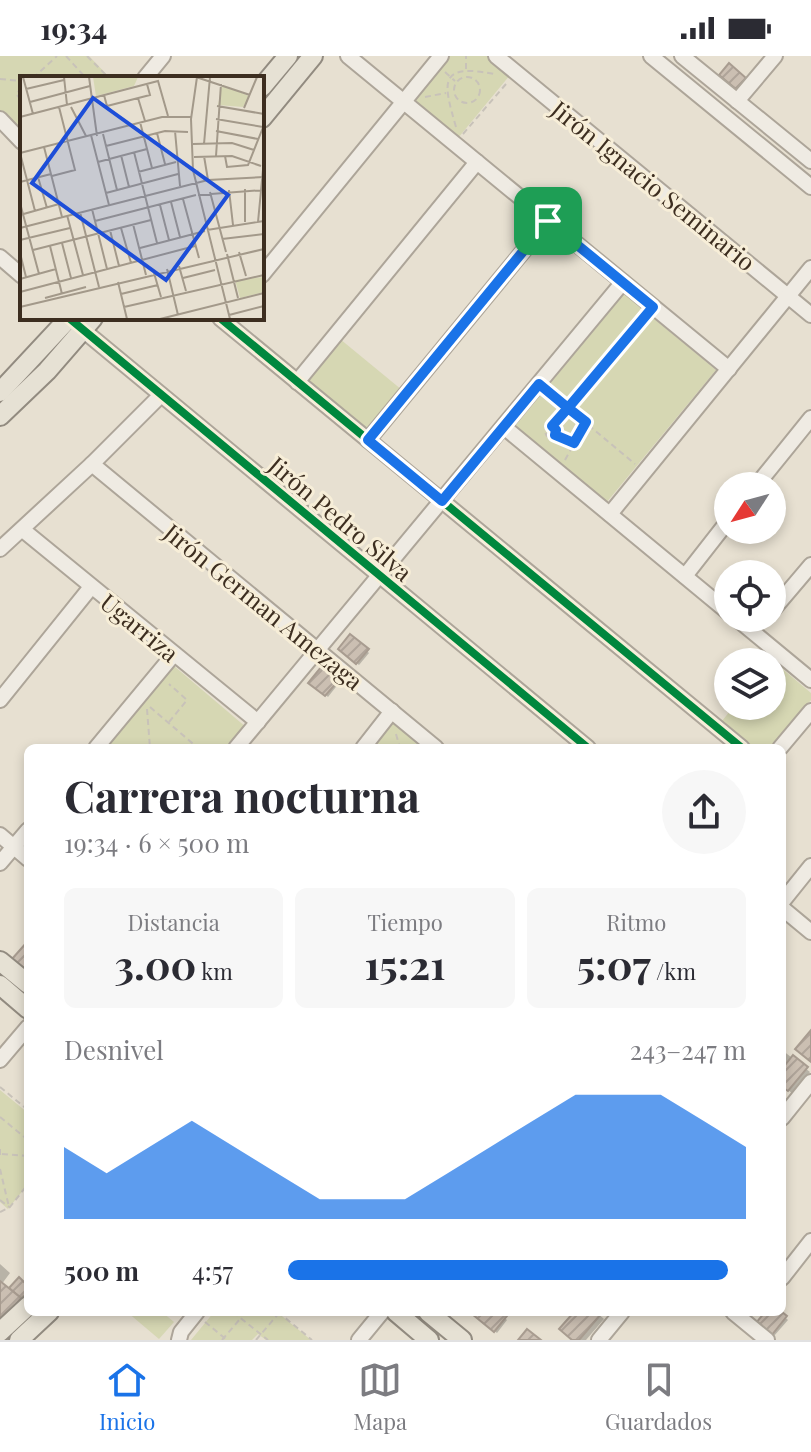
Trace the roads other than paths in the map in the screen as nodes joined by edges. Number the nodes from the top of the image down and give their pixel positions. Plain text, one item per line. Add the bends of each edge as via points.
1 (163, 56) edge
2 (288, 56) edge
3 (313, 56) edge
4 (348, 56) edge
5 (441, 56) edge
6 (496, 56) edge
7 (651, 56) edge
8 (682, 56) edge
9 (775, 56) edge
10 (147, 76) edge
11 (264, 85) edge
12 (403, 101) junction
13 (737, 101) junction
14 (264, 116) edge
15 (0, 119) edge
16 (20, 140) edge
17 (811, 161) edge
18 (477, 162) junction
19 (811, 187) edge
20 (548, 221) junction
21 (0, 257) edge
22 (811, 268) edge
23 (264, 273) edge
24 (20, 274) edge
25 (623, 282) junction
26 (788, 296) junction
27 (811, 315) edge
28 (225, 320) edge
29 (79, 321) edge
30 (729, 369) junction
31 (297, 382) junction
32 (0, 392) edge
33 (161, 395) junction
34 (0, 416) edge
35 (811, 418) edge
36 (504, 427) junction
37 (368, 440) junction
38 (92, 464) junction
39 (767, 472) edge
40 (442, 501) junction
41 (610, 514) junction
42 (23, 530) junction
43 (714, 539) edge
44 (0, 549) edge
45 (811, 565) edge
46 (685, 576) junction
47 (380, 577) junction
48 (91, 587) junction
49 (786, 594) edge
50 (714, 600) edge
51 (754, 633) edge
52 (320, 650) junction
53 (174, 654) junction
54 (811, 680) edge
55 (0, 700) edge
56 (392, 711) junction
57 (811, 711) edge
58 (258, 722) junction
59 (99, 744) edge
60 (239, 744) edge
61 (366, 744) edge
62 (431, 744) edge
63 (583, 744) edge
64 (737, 744) edge
65 (783, 744) edge
66 (0, 835) edge
67 (24, 835) edge
68 (14, 847) junction
69 (24, 856) edge
70 (0, 863) edge
71 (811, 866) edge
72 (786, 900) edge
73 (786, 909) edge
74 (811, 932) edge
75 (0, 961) edge
76 (24, 981) edge
77 (0, 985) edge
78 (24, 1006) edge
79 (24, 1032) edge
80 (0, 1060) edge
81 (811, 1082) edge
82 (786, 1113) edge
83 (811, 1241) edge
84 (786, 1273) edge
85 (24, 1310) edge
86 (46, 1316) edge
87 (200, 1316) edge
88 (379, 1316) edge
89 (401, 1316) edge
90 (433, 1316) edge
91 (619, 1316) edge
92 (751, 1318) edge
93 (0, 1332) edge
94 (30, 1337) edge
95 (10, 1340) edge
96 (179, 1340) edge
97 (359, 1340) edge
98 (429, 1340) edge
99 (462, 1340) edge
100 (599, 1340) edge
101 (767, 1340) edge

1 - 10 street
2 - 11 main road
3 - 14 main road
4 - 12 street
5 - 12 street
6 - 26 street, Jirón Ignacio Seminario
7 - 19 street
8 - 13 street
9 - 13 street
12 - 18 street
12 - 23 street
13 - 17 street
15 - 16 street
18 - 20 street
18 - 31 street
20 - 25 street
20 - 37 street
21 - 24 street
22 - 26 street
25 - 30 street
25 - 36 street
26 - 27 street, Jirón Ignacio Seminario
26 - 30 street
28 - 31 street
29 - 32 main road
29 - 33 street, Jirón Pedro Silva
29 - 34 main road via 47,371
30 - 41 street
31 - 37 street
33 - 38 street
33 - 47 street, Jirón Pedro Silva
35 - 39 street
36 - 40 street
36 - 41 street
37 - 40 street
38 - 42 street
38 - 52 street, Jirón German Amezaga
40 - 47 street
40 - 64 street
41 - 46 street
42 - 44 street
42 - 48 street, Ugarriza
43 - 46 street
45 - 49 street
46 - 50 street
47 - 52 street
47 - 63 street, Jirón Pedro Silva
48 - 53 street, Ugarriza
48 - 55 street
51 - 54 street
52 - 56 street, Jirón German Amezaga
52 - 58 street
53 - 58 street, Ugarriza
53 - 59 street
56 - 61 street
56 - 62 street, Jirón German Amezaga
57 - 65 street
58 - 60 street
66 - 68 street
67 - 68 street
68 - 69 street
68 - 70 street
71 - 72 street
73 - 74 street
75 - 76 main road
77 - 78 main road
79 - 80 street
81 - 82 street
83 - 84 street
85 - 93 main road
86 - 94 main road
87 - 96 street
88 - 97 street
89 - 98 main road
90 - 99 main road
91 - 100 street
92 - 101 street
93 - 94 street
93 - 95 street

